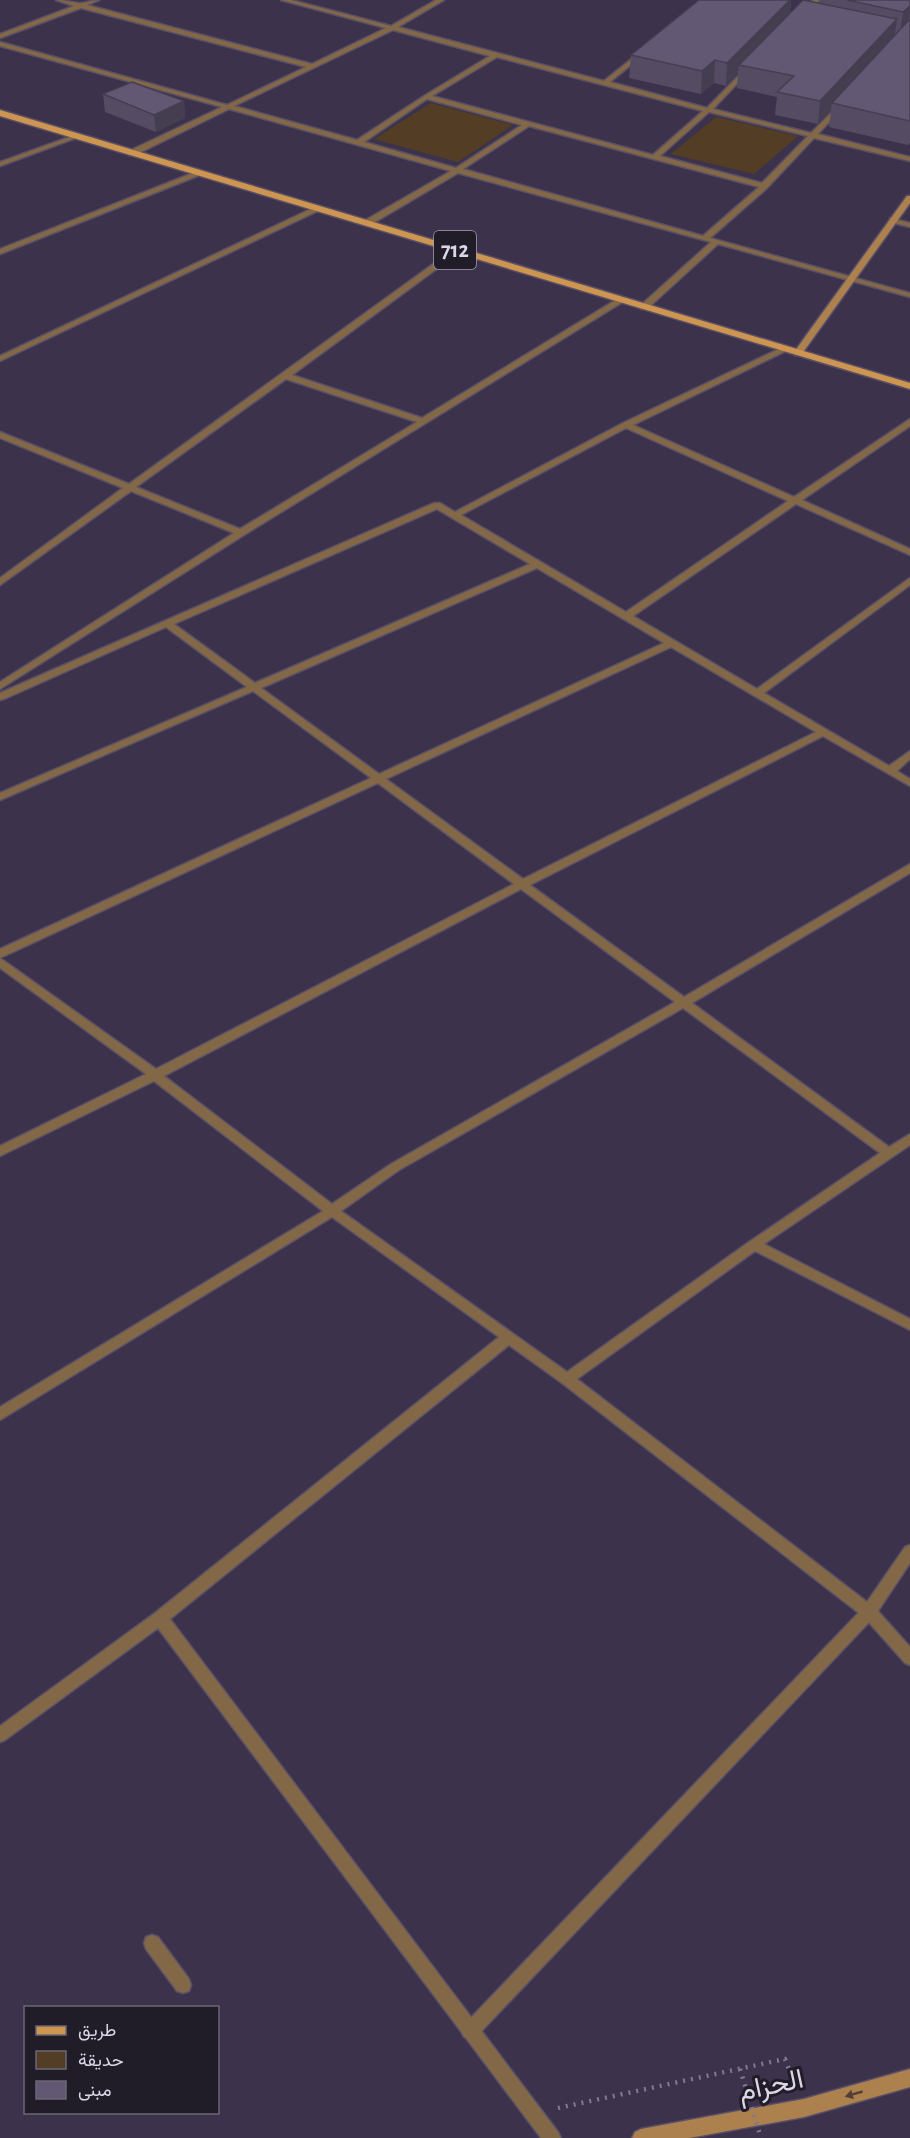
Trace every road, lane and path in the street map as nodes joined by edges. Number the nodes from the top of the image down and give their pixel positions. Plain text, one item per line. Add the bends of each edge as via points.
1 (59, 0) edge
2 (96, 0) edge
3 (284, 0) edge
4 (441, 0) edge
5 (817, 0) edge
6 (80, 6) junction
7 (811, 19) edge
8 (392, 28) junction
9 (0, 36) edge
10 (0, 44) edge
11 (648, 48) edge
12 (496, 54) junction
13 (758, 59) edge
14 (312, 66) junction
15 (605, 83) junction
16 (850, 96) edge
17 (426, 97) junction
18 (231, 106) junction
19 (708, 110) junction
20 (0, 113) edge
21 (528, 124) junction
22 (76, 136) junction
23 (813, 137) junction
24 (358, 142) junction
25 (132, 153) junction
26 (655, 157) junction
27 (910, 159) edge
28 (0, 164) edge
29 (458, 170) junction
30 (201, 173) junction
31 (764, 186) junction
32 (910, 198) edge
33 (318, 209) junction
34 (893, 220) junction
35 (366, 223) junction
36 (910, 225) edge
37 (704, 239) junction
38 (716, 242) junction
39 (457, 250) junction
40 (0, 252) edge
41 (852, 278) junction
42 (910, 295) edge
43 (622, 300) junction
44 (644, 307) junction
45 (786, 349) junction
46 (798, 353) junction
47 (0, 359) edge
48 (287, 376) junction
49 (910, 386) edge
50 (422, 421) junction
51 (910, 422) edge
52 (626, 425) junction
53 (0, 435) edge
54 (132, 487) junction
55 (794, 501) junction
56 (455, 515) junction
57 (241, 533) junction
58 (910, 552) edge
59 (538, 564) junction
60 (910, 581) edge
61 (0, 582) edge
62 (626, 616) junction
63 (168, 624) junction
64 (672, 643) junction
65 (0, 686) edge
66 (253, 686) junction
67 (757, 693) junction
68 (0, 698) edge
69 (824, 732) junction
70 (910, 754) edge
71 (890, 771) junction
72 (377, 778) junction
73 (910, 783) edge
74 (0, 796) edge
75 (910, 868) edge
76 (522, 884) junction
77 (0, 954) edge
78 (0, 962) edge
79 (683, 1003) junction
80 (155, 1075) junction
81 (910, 1139) edge
82 (0, 1151) edge
83 (888, 1154) junction
84 (332, 1211) junction
85 (754, 1245) junction
86 (910, 1325) edge
87 (508, 1337) junction
88 (567, 1378) junction
89 (0, 1414) edge
90 (910, 1551) edge
91 (869, 1612) junction
92 (160, 1618) junction
93 (910, 1658) edge
94 (0, 1735) edge
95 (152, 1943) dead end
96 (183, 1986) dead end
97 (470, 2031) junction
98 (785, 2059) dead end
99 (740, 2069) junction
100 (910, 2078) edge
101 (533, 2113) junction
102 (552, 2138) edge
103 (641, 2138) edge
104 (761, 2138) edge

1 - 6 street
2 - 6 street
3 - 8 street
4 - 8 street
5 - 7 street via 799,17
6 - 9 street
6 - 14 street
8 - 12 street
8 - 14 street
10 - 18 street
11 - 15 street
12 - 15 street
12 - 17 street
13 - 19 street
14 - 18 street
15 - 19 street
16 - 23 street
17 - 21 street
17 - 24 street
18 - 24 street
18 - 25 street
19 - 23 street
19 - 26 street
20 - 22 main road, 712
21 - 26 street
21 - 29 street
22 - 25 main road, 712
22 - 28 street
23 - 27 street
23 - 31 street
24 - 29 street
25 - 30 main road, 712
26 - 31 street
29 - 35 street
29 - 37 street
30 - 33 main road, 712
30 - 40 street
31 - 37 street
32 - 34 street
33 - 35 main road, 712
33 - 47 street
34 - 36 street
34 - 41 street
35 - 39 main road, 712
37 - 38 street
38 - 41 street
38 - 44 street
39 - 43 main road, 712
39 - 48 street
41 - 42 street
41 - 46 street
43 - 44 main road, 712
43 - 50 street
44 - 45 main road, 712
45 - 46 main road, 712
45 - 52 street
46 - 49 main road, 712
48 - 50 street
48 - 54 street
50 - 57 street
51 - 55 street
52 - 55 street
52 - 56 street
53 - 54 street
54 - 57 street
54 - 61 street
55 - 58 street
55 - 62 street
56 - 59 street
56 - 63 street via 437,505
57 - 65 street
59 - 62 street
59 - 66 street
60 - 67 street
62 - 64 street
63 - 66 street
63 - 68 street
64 - 67 street
64 - 72 street
66 - 72 street
66 - 74 street
67 - 69 street
69 - 71 street
69 - 76 street
70 - 71 street
71 - 73 street
72 - 76 street
72 - 77 street
75 - 79 street
76 - 79 street
76 - 80 street
78 - 80 street
79 - 83 street
79 - 84 street via 395,1167
80 - 82 street
80 - 84 street
81 - 83 street
83 - 85 street
84 - 87 street
84 - 89 street
85 - 86 street
85 - 88 street
87 - 88 street
87 - 92 street
88 - 91 street
90 - 91 street
91 - 93 street
91 - 97 street
92 - 94 street
92 - 97 street
95 - 96 street
97 - 101 street
98 - 99 path
99 - 101 path
99 - 104 path, bridge
100 -> 103 street, الحزام via 804,2108
101 - 102 street

